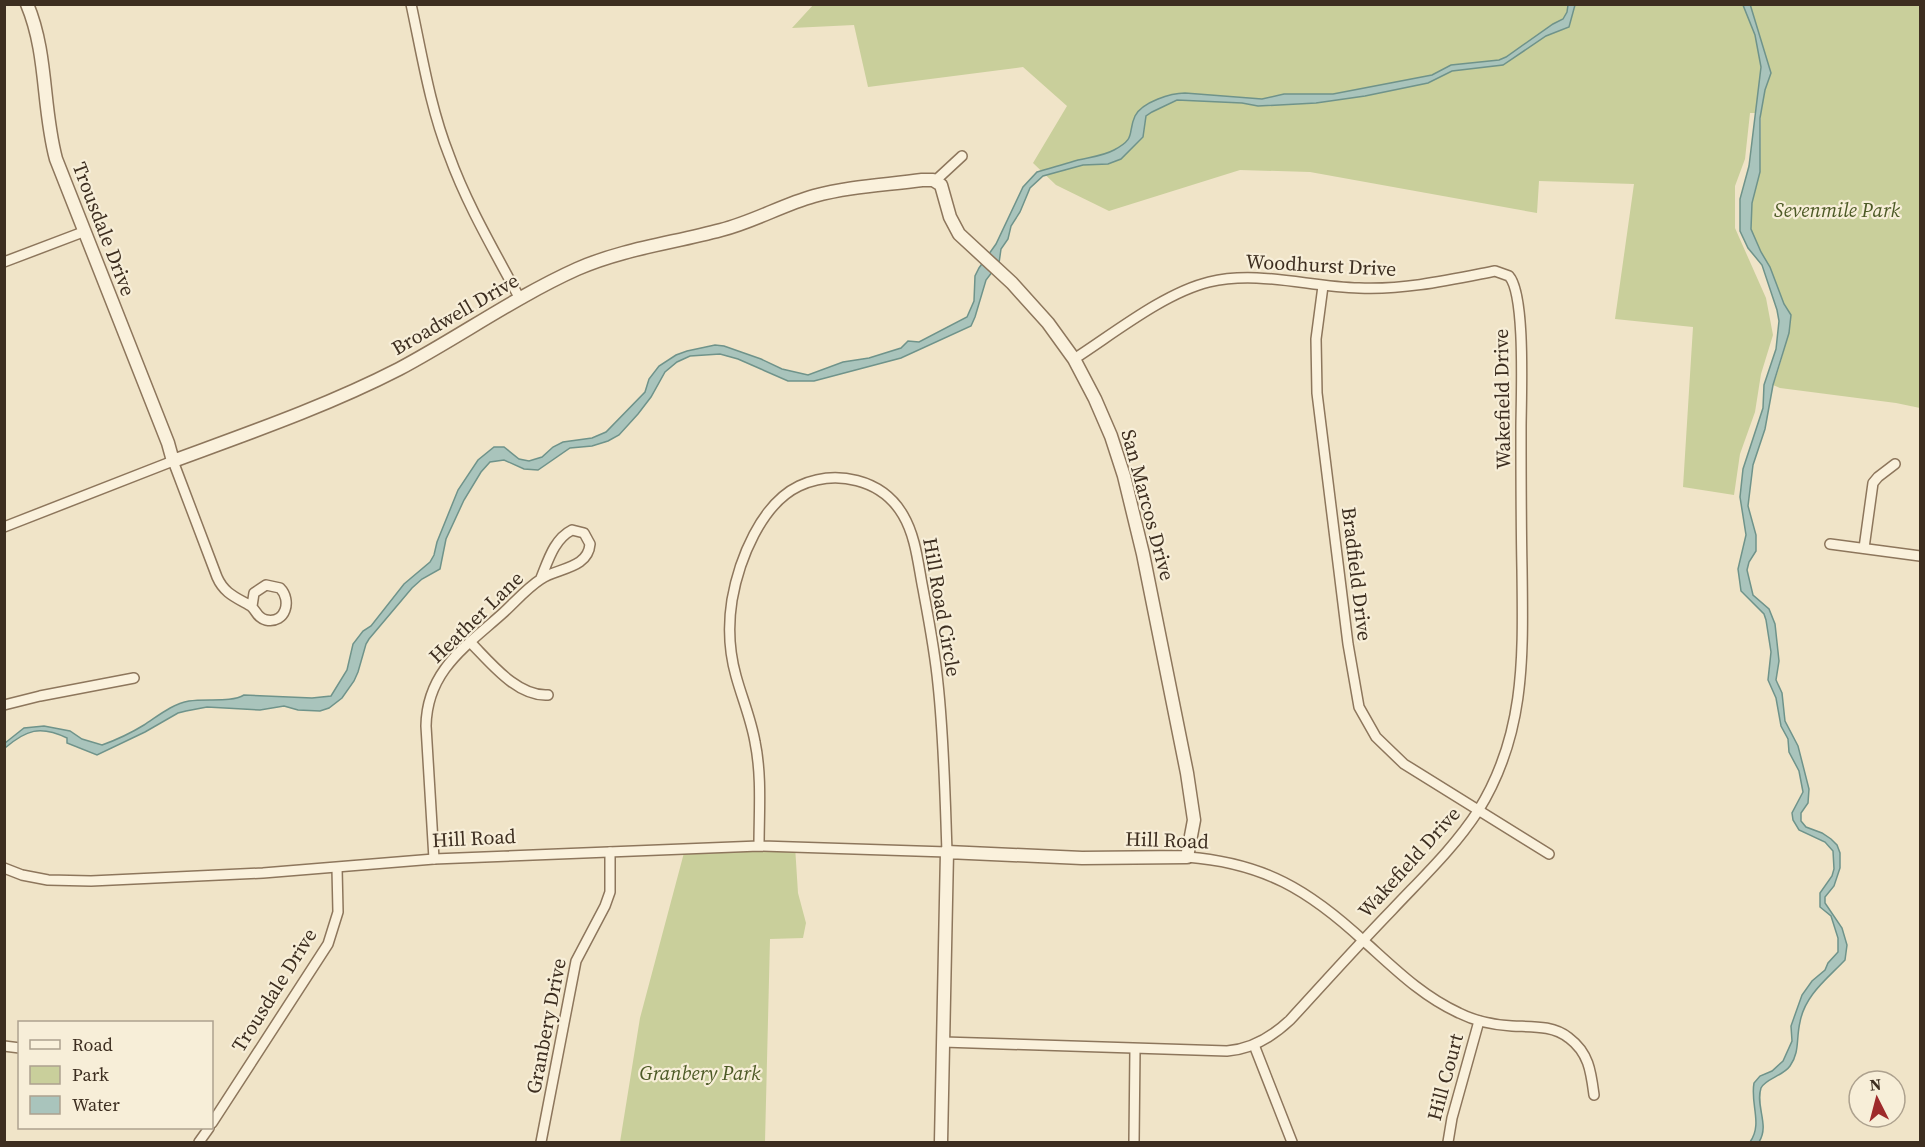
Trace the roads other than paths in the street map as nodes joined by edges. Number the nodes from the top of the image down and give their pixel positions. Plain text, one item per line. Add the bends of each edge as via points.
1 (27, 4) edge
2 (411, 4) edge
3 (962, 156) dead end
4 (936, 181) junction
5 (83, 232) junction
6 (4, 262) edge
7 (1512, 279) joint
8 (1323, 286) junction
9 (520, 299) junction
10 (1074, 359) junction
11 (173, 461) junction
12 (1894, 464) dead end
13 (4, 527) edge
14 (1830, 544) dead end
15 (1864, 548) junction
16 (1920, 556) edge
17 (541, 578) junction
18 (252, 606) dead end
19 (470, 642) junction
20 (134, 678) dead end
21 (548, 695) dead end
22 (4, 705) edge
23 (1479, 809) junction
24 (759, 846) junction
25 (610, 852) junction
26 (947, 852) junction
27 (1548, 854) dead end
28 (1187, 857) junction
29 (434, 859) junction
30 (4, 868) edge
31 (337, 868) junction
32 (1363, 940) junction
33 (1479, 1021) junction
34 (943, 1042) junction
35 (1254, 1045) junction
36 (1135, 1049) junction
37 (1594, 1095) dead end
38 (213, 1122) edge
39 (208, 1129) edge
40 (199, 1143) edge
41 (541, 1143) edge
42 (940, 1143) edge
43 (1134, 1143) edge
44 (1292, 1143) edge
45 (1448, 1143) edge

1 - 5 street, Trousdale Drive via 41,48 52,146
2 - 9 street via 448,154
3 - 4 street
4 - 9 street, Broadwell Drive via 924,179 814,196 737,226 589,264
4 - 10 street, San Marcos Drive via 943,189 955,229 1035,308
5 - 6 street
5 - 11 street, Trousdale Drive
7 - 8 street, Woodhurst Drive via 1495,272 1402,288
7 - 23 street, Wakefield Drive via 1520,349 1522,663 1510,738
8 - 10 street, Woodhurst Drive via 1253,278 1201,284 1166,300
8 - 23 street, Bradfield Drive via 1316,376 1357,700 1376,737 1395,756
9 - 11 street, Broadwell Drive via 367,385
10 - 28 street, San Marcos Drive via 1116,449 1143,555 1192,798 1193,824
11 - 13 street, Broadwell Drive
11 - 18 street via 219,581 231,596
12 - 15 street via 1873,483
14 - 15 street
15 - 16 street
17 - 17 street, Heather Lane via 574,566 584,558 590,549 585,533 572,530 561,538
17 - 19 street, Heather Lane
19 - 21 street via 523,689
19 - 29 street, Heather Lane via 442,672 427,706
20 - 22 street
23 - 27 street, Bradfield Drive
23 - 32 street, Wakefield Drive via 1440,861
24 - 25 street, Hill Road
24 - 26 street, Hill Road
24 - 26 street, Hill Road Circle via 757,751 731,650 730,616 737,579 752,538 779,500 808,482 843,477 867,484 891,500 913,538 937,669
25 - 29 street, Hill Road
25 - 41 street, Granbery Drive via 610,892 576,961
26 - 28 street, Hill Road via 1082,858
26 - 34 street
28 - 32 street, Hill Road via 1237,865 1282,880 1317,902
29 - 31 street, Hill Road
30 - 31 street, Hill Road via 32,877 77,881
31 - 38 street, Trousdale Drive via 338,912 328,944
32 - 33 street, Hill Court via 1420,992
32 - 35 street, Wakefield Drive via 1284,1025
33 - 37 street, Hill Court via 1544,1028 1567,1036 1588,1060
33 - 45 street, Hill Court
34 - 36 street, Wakefield Drive
34 - 42 street
35 - 36 street, Wakefield Drive via 1227,1051
35 - 44 street
36 - 43 street
39 - 40 street

